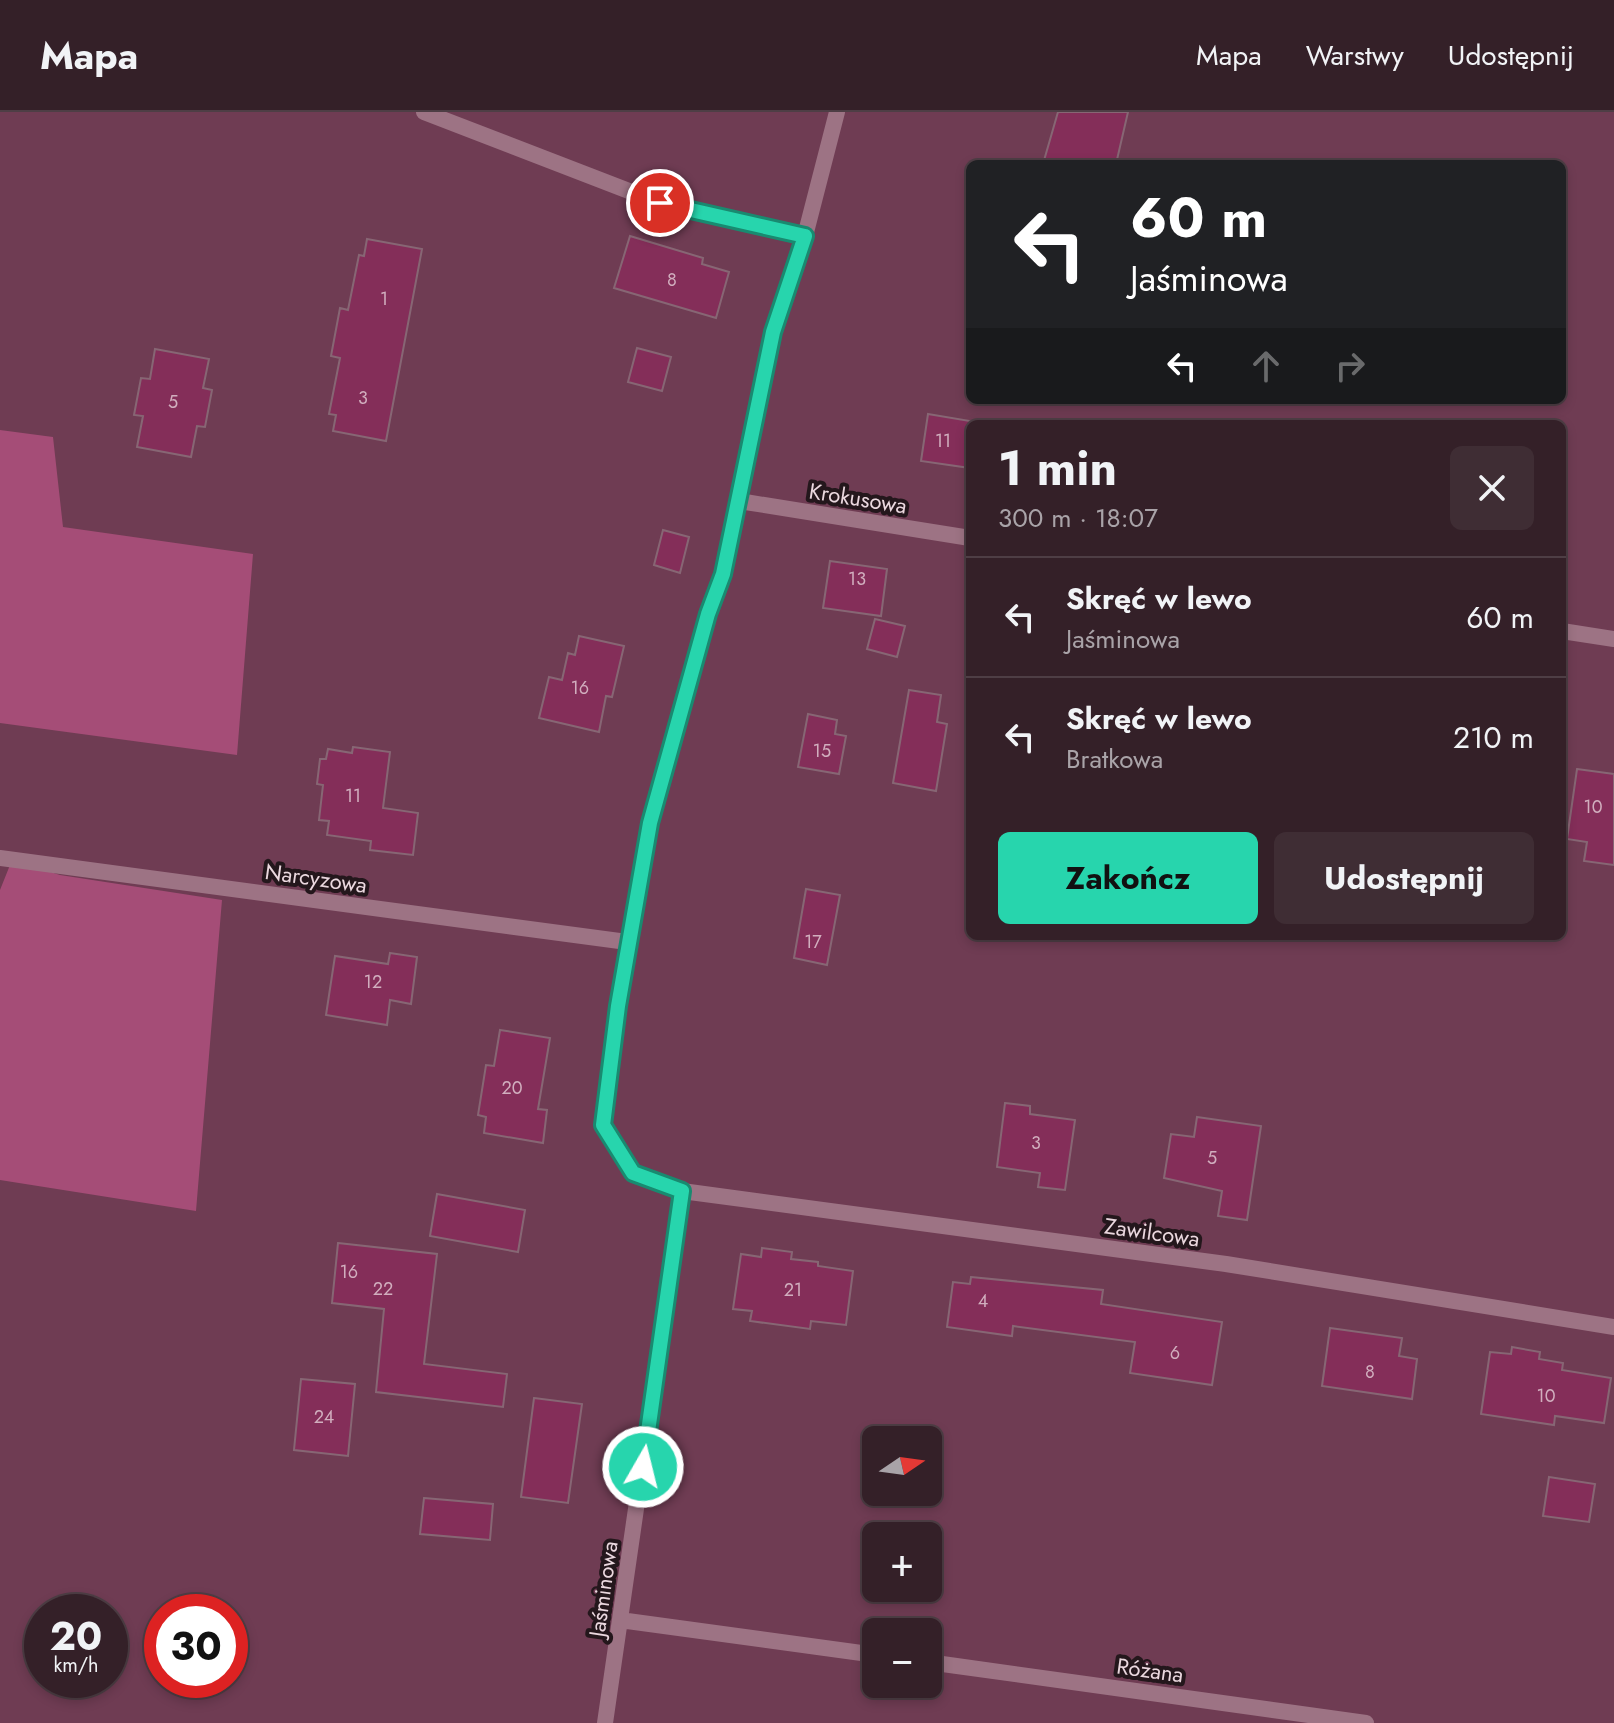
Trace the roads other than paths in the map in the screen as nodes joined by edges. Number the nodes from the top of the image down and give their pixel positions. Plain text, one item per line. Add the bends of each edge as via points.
1 (424, 112) edge
2 (837, 112) edge
3 (805, 236) junction
4 (739, 501) junction
5 (966, 537) edge
6 (1566, 632) edge
7 (1614, 639) edge
8 (0, 858) edge
9 (627, 942) junction
10 (682, 1191) junction
11 (1614, 1327) edge
12 (620, 1620) junction
13 (862, 1653) edge
14 (942, 1664) edge
15 (605, 1723) edge
16 (1366, 1723) edge

1 - 3 street via 660,203
2 - 3 street
3 - 4 street via 773,332
4 - 5 street, Krokusowa
4 - 9 street via 723,574 650,823
6 - 7 street
8 - 9 street, Narcyzowa
9 - 10 street via 603,1125 633,1173
10 - 11 street, Zawilcowa via 1226,1264
10 - 12 street, Jaśminowa
12 - 13 street
12 - 15 street, Jaśminowa
14 - 16 street, Różana

